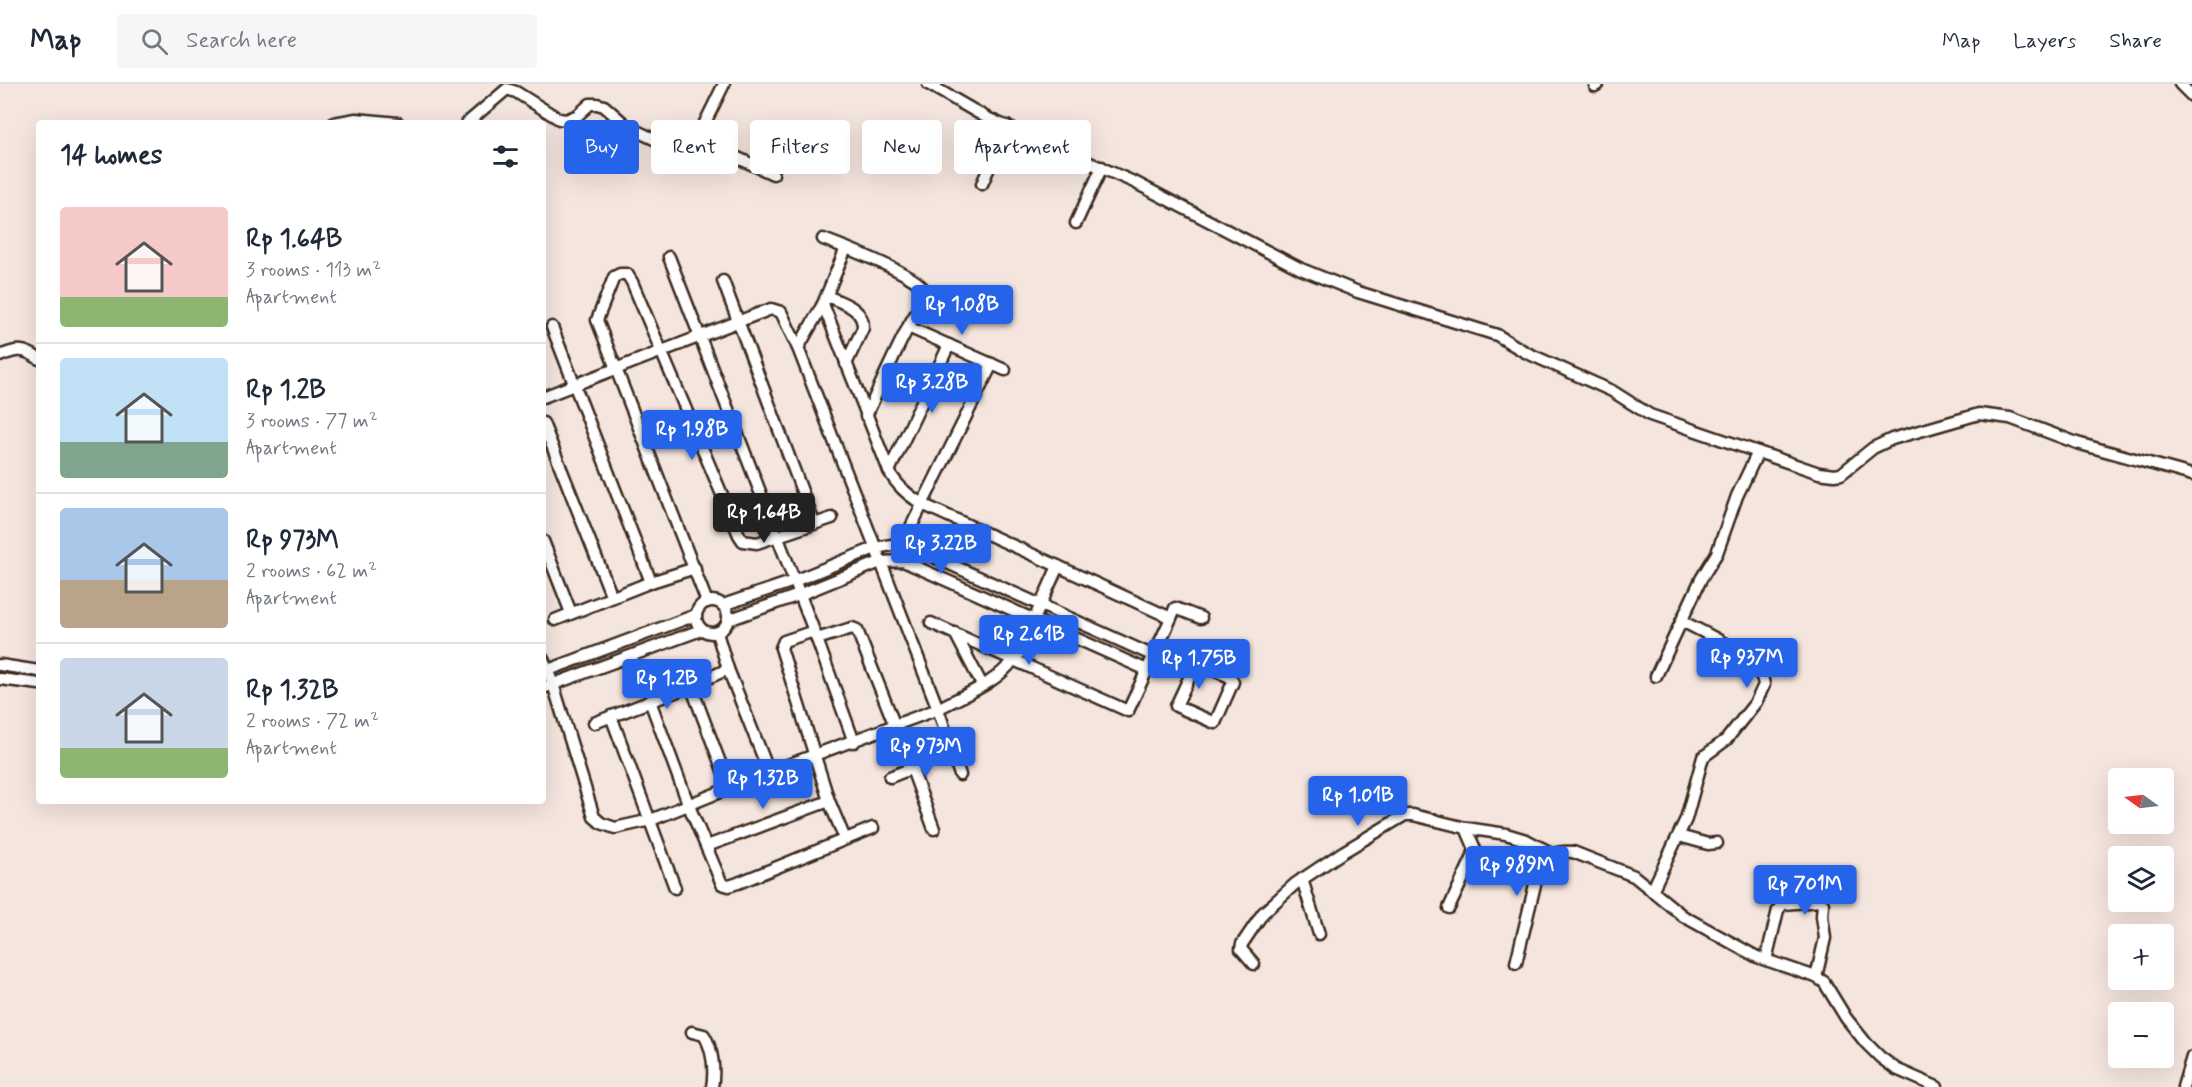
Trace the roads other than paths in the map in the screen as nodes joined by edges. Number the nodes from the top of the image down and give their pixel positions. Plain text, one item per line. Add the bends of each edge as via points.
1 (724, 84) edge
2 (928, 84) edge
3 (2180, 84) edge
4 (2192, 96) edge
5 (350, 120) edge
6 (366, 120) edge
7 (471, 120) edge
8 (706, 120) edge
9 (992, 120) edge
10 (651, 138) edge
11 (1091, 162) edge
12 (1102, 167) junction
13 (986, 174) edge
14 (982, 184) dead end
15 (1076, 223) dead end
16 (823, 239) dead end
17 (846, 248) junction
18 (669, 257) dead end
19 (723, 281) dead end
20 (825, 300) junction
21 (738, 321) junction
22 (552, 327) dead end
23 (908, 327) junction
24 (700, 337) junction
25 (949, 345) junction
26 (798, 348) junction
27 (662, 351) junction
28 (0, 356) edge
29 (36, 357) edge
30 (846, 364) junction
31 (992, 364) junction
32 (616, 369) junction
33 (1005, 370) dead end
34 (574, 385) junction
35 (546, 396) edge
36 (866, 416) junction
37 (546, 431) edge
38 (1758, 452) junction
39 (889, 471) junction
40 (2192, 475) edge
41 (922, 504) junction
42 (832, 518) dead end
43 (814, 523) junction
44 (776, 536) junction
45 (903, 543) junction
46 (875, 548) junction
47 (546, 549) edge
48 (880, 562) junction
49 (1058, 566) junction
50 (694, 568) junction
51 (794, 581) junction
52 (651, 582) junction
53 (799, 595) junction
54 (612, 597) junction
55 (707, 602) junction
56 (1041, 604) junction
57 (723, 606) junction
58 (571, 613) junction
59 (696, 615) junction
60 (1171, 618) junction
61 (1201, 618) dead end
62 (1034, 619) junction
63 (555, 620) dead end
64 (728, 620) junction
65 (1682, 621) junction
66 (932, 623) dead end
67 (701, 630) junction
68 (717, 633) junction
69 (956, 633) junction
70 (815, 635) junction
71 (1156, 651) junction
72 (1016, 660) junction
73 (1196, 663) junction
74 (0, 665) edge
75 (728, 669) junction
76 (1147, 670) junction
77 (36, 671) edge
78 (546, 672) edge
79 (1656, 676) dead end
80 (0, 680) edge
81 (36, 684) edge
82 (982, 685) junction
83 (548, 686) edge
84 (691, 686) junction
85 (650, 701) junction
86 (938, 709) junction
87 (611, 716) junction
88 (594, 723) dead end
89 (895, 726) junction
90 (854, 742) junction
91 (952, 752) junction
92 (814, 755) junction
93 (912, 769) junction
94 (769, 772) junction
95 (960, 775) dead end
96 (890, 777) dead end
97 (730, 789) junction
98 (829, 801) junction
99 (689, 806) junction
100 (651, 820) junction
101 (873, 828) dead end
102 (1466, 828) junction
103 (934, 829) dead end
104 (1679, 836) junction
105 (845, 839) junction
106 (1717, 843) dead end
107 (707, 846) junction
108 (1553, 854) junction
109 (1302, 879) junction
110 (675, 888) dead end
111 (1652, 891) junction
112 (1449, 908) dead end
113 (1318, 934) dead end
114 (1766, 960) junction
115 (1516, 963) dead end
116 (1254, 964) dead end
117 (1816, 977) junction
118 (692, 1032) dead end
119 (2192, 1057) edge
120 (712, 1087) edge
121 (1937, 1087) edge
122 (2183, 1087) edge

1 - 8 street
2 - 9 street
3 - 4 street
5 - 6 street
7 - 10 street via 507,89 559,119 578,115 590,104 604,106 628,127
11 - 12 street
12 - 15 street
12 - 38 street via 1317,276 1497,335 1525,352 1612,391 1650,416
13 - 14 street
16 - 17 street
17 - 20 street
17 - 23 street via 921,284 924,299
18 - 24 street
19 - 21 street
20 - 26 street
20 - 30 street
20 - 30 street via 856,310 863,321
21 - 24 street
21 - 26 street via 771,309 781,312
21 - 43 street
22 - 34 street
23 - 25 street
23 - 36 street
24 - 27 street
24 - 44 street
25 - 31 street
25 - 39 street
26 - 46 street
27 - 32 street
27 - 32 street via 632,282 627,274 620,274 614,277 597,320
27 - 44 street via 743,542 757,543
28 - 29 street via 16,349
30 - 36 street
31 - 33 street
31 - 41 street
32 - 34 street
32 - 50 street
34 - 35 street
34 - 52 street
36 - 39 street
37 - 54 street
38 - 40 street via 1834,475 1892,439 1979,414 2010,418 2077,443
38 - 65 street via 1717,553
39 - 41 street via 896,483
41 - 45 street
41 - 49 street
42 - 43 street
43 - 44 street
44 - 51 street
45 - 46 street
45 - 56 street
46 - 48 street
46 - 51 street
47 - 58 street
48 - 53 street
48 - 62 street via 903,561
48 - 86 street
49 - 56 street
49 - 60 street
50 - 52 street
50 - 55 street
51 - 53 street
51 - 57 street
52 - 54 street
53 - 64 street
53 - 70 street
54 - 58 street
55 - 57 street
55 - 59 street
56 - 62 street
56 - 71 street
57 - 64 street
58 - 63 street
59 - 67 street
59 - 78 street
60 - 61 street via 1175,608
60 - 71 street
62 - 72 street
62 - 76 street
64 - 68 street
65 - 79 street
65 - 104 street via 1746,658 1759,670 1764,685 1756,702 1726,740 1702,757
66 - 69 street
67 - 68 street
67 - 83 street
68 - 75 street
69 - 72 street
69 - 82 street
70 - 89 street via 854,628
70 - 90 street
70 - 92 street via 784,641 781,648
71 - 73 street
71 - 76 street
72 - 76 street via 1128,711
72 - 82 street
73 - 73 street via 1230,677 1233,682 1215,723 1176,706
74 - 77 street
75 - 84 street
75 - 94 street
80 - 81 street
82 - 86 street
83 - 100 street via 594,817 615,828
84 - 85 street
84 - 97 street
85 - 87 street
85 - 99 street
86 - 89 street
86 - 91 street
87 - 88 street
87 - 100 street
89 - 90 street
90 - 92 street
91 - 93 street
91 - 95 street
92 - 94 street
92 - 98 street
93 - 96 street
93 - 103 street
94 - 97 street
97 - 99 street
98 - 105 street
98 - 107 street
99 - 100 street
99 - 107 street
100 - 110 street
101 - 105 street
102 - 108 street via 1506,834
102 - 109 street via 1405,815
102 - 112 street via 1475,849 1473,859
104 - 106 street
104 - 111 street
105 - 107 street via 729,886 722,884
108 - 111 street via 1573,852 1634,876
108 - 115 street via 1539,868
109 - 113 street
109 - 116 street via 1263,913 1242,941 1241,949
111 - 114 street via 1694,923
114 - 117 street
114 - 117 street via 1782,904 1822,902 1825,938
117 - 121 street via 1824,982 1846,1017 1880,1057 1896,1069
118 - 120 street via 704,1035 709,1043
119 - 122 street

